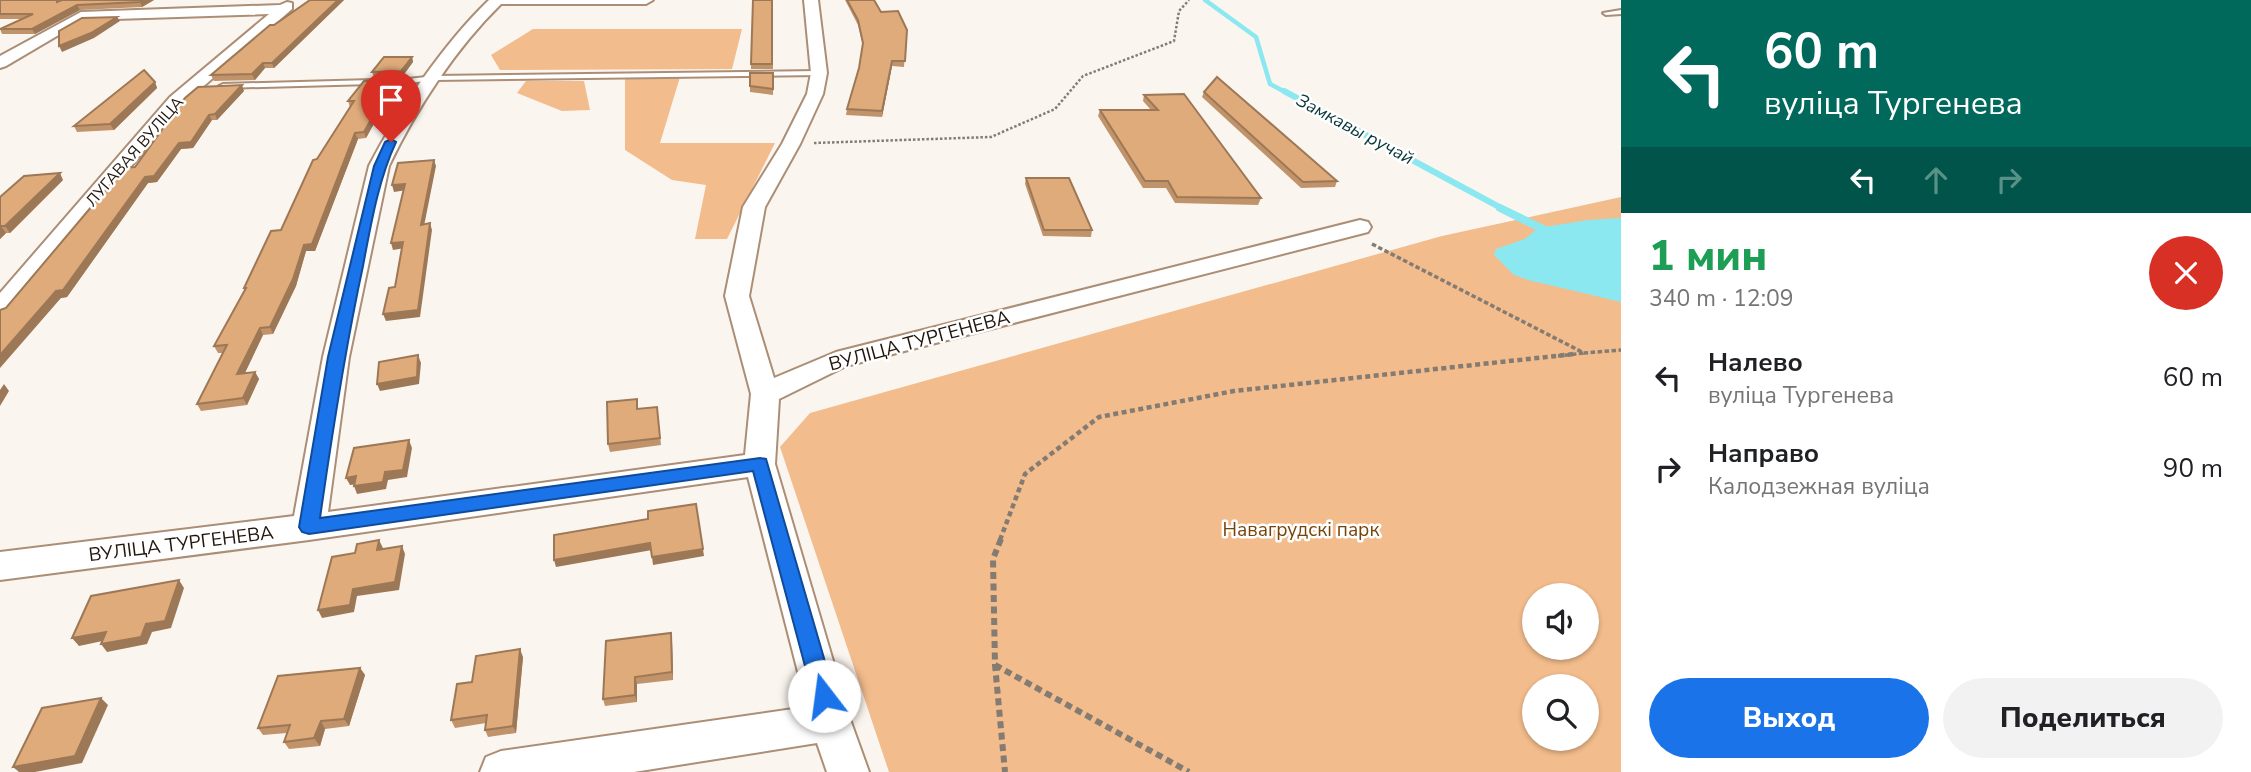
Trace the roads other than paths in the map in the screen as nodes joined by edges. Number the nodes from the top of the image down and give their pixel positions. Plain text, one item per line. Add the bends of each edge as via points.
1 (113, 0) edge
2 (500, 0) edge
3 (646, 0) edge
4 (811, 0) edge
5 (289, 5) edge
6 (1621, 12) edge
7 (1606, 13) dead end
8 (80, 16) junction
9 (0, 63) edge
10 (819, 73) junction
11 (435, 78) junction
12 (218, 87) edge
13 (1353, 229) road end
14 (0, 308) edge
15 (765, 394) junction
16 (760, 464) junction
17 (309, 527) junction
18 (0, 566) edge
19 (831, 722) junction
20 (501, 772) edge
21 (848, 772) edge

1 - 8 street
2 - 3 street
2 - 11 street via 466,30
4 - 10 street
5 - 8 street
5 - 14 street, ЛУГАВАЯ ВУЛІЦА via 197,87
6 - 7 lane
8 - 9 street
10 - 11 lane
10 - 15 street via 815,94 791,144 754,207 737,296
11 - 12 lane
11 - 17 street via 379,166 336,357
13 - 15 street, ВУЛІЦА ТУРГЕНЕВА via 836,360
15 - 16 street
16 - 17 street, ВУЛІЦА ТУРГЕНЕВА
16 - 19 street
17 - 18 street, ВУЛІЦА ТУРГЕНЕВА
19 - 20 street
19 - 21 street

